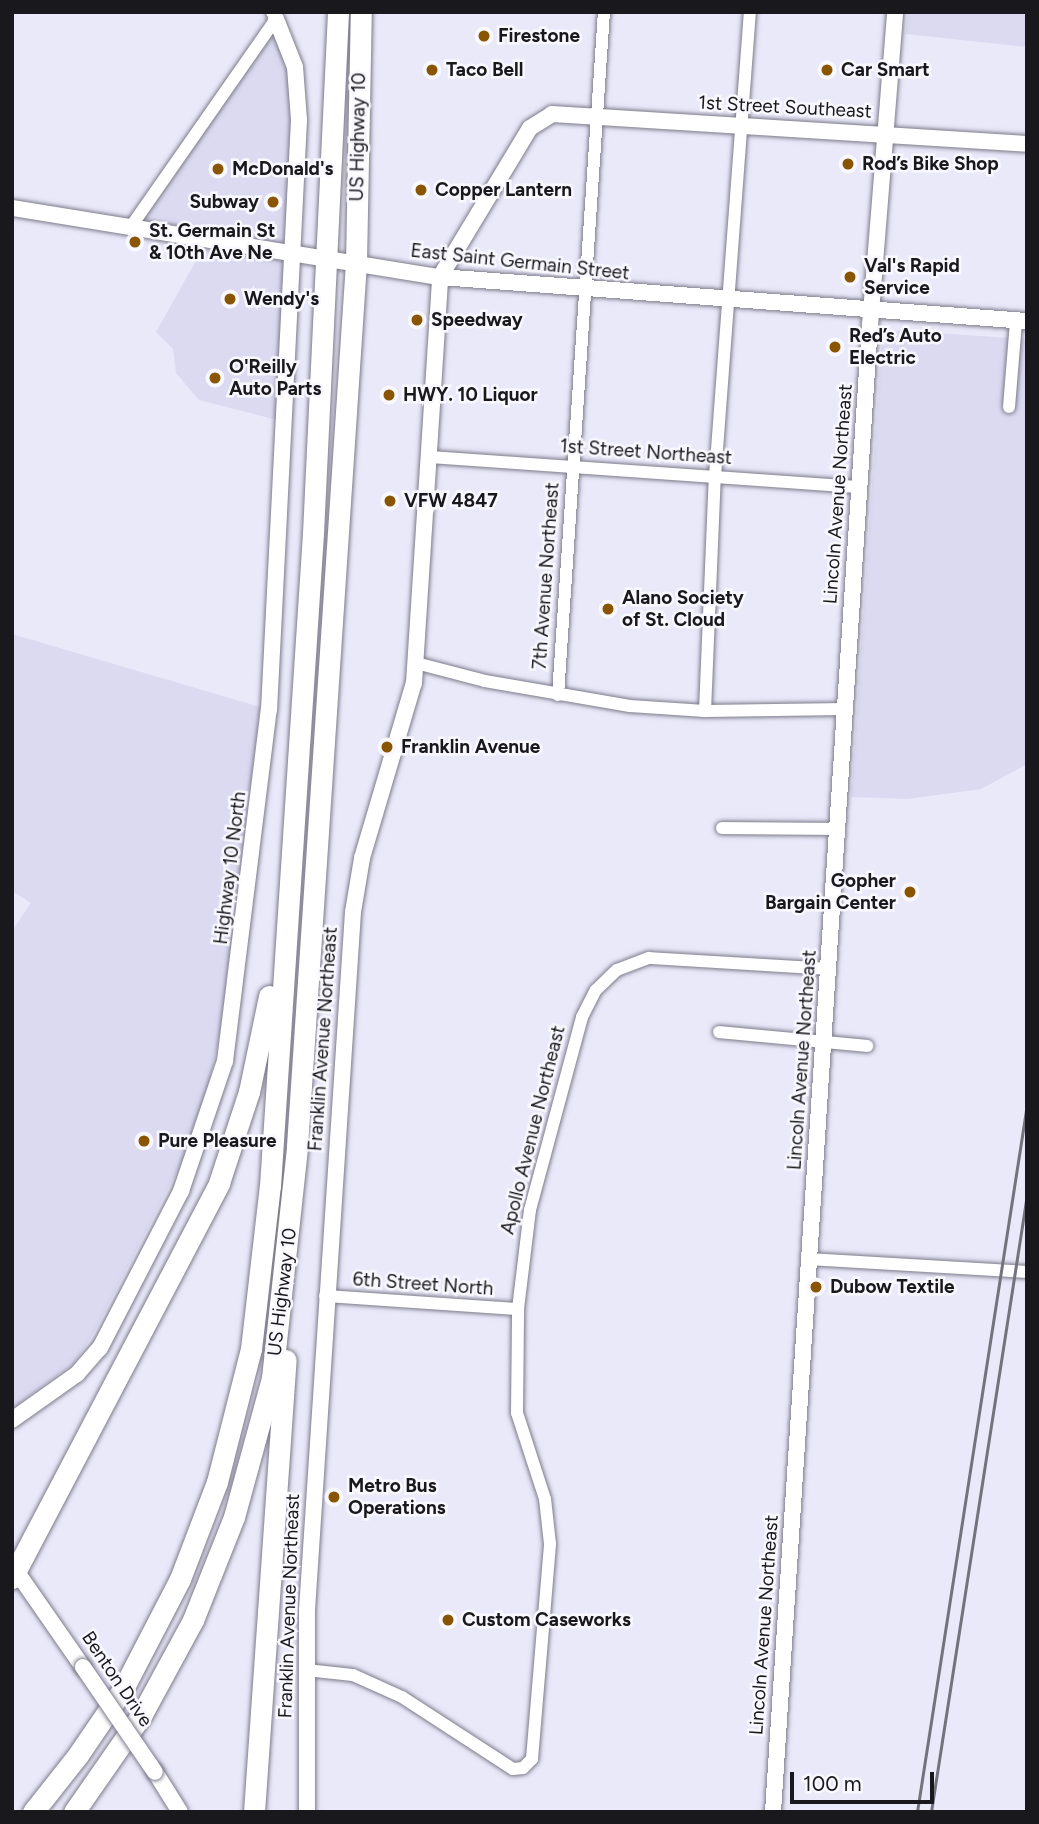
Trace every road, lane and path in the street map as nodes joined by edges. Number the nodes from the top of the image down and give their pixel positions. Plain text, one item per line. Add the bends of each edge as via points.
1 (338, 12) edge
2 (362, 12) edge
3 (604, 12) edge
4 (750, 12) edge
5 (895, 13) edge
6 (274, 15) edge
7 (595, 116) junction
8 (739, 126) junction
9 (885, 134) junction
10 (1027, 144) edge
11 (12, 208) edge
12 (130, 228) junction
13 (292, 252) junction
14 (326, 257) junction
15 (356, 263) junction
16 (440, 278) junction
17 (584, 292) junction
18 (729, 300) junction
19 (871, 310) junction
20 (1021, 321) edge
21 (1009, 407) dead end
22 (429, 457) junction
23 (572, 465) junction
24 (715, 476) junction
25 (859, 486) junction
26 (416, 663) junction
27 (558, 695) junction
28 (845, 709) junction
29 (705, 711) junction
30 (291, 824) junction
31 (722, 828) dead end
32 (837, 829) junction
33 (829, 969) junction
34 (719, 1031) dead end
35 (824, 1042) junction
36 (867, 1046) dead end
37 (291, 1217) junction
38 (810, 1259) junction
39 (1027, 1272) edge
40 (325, 1296) junction
41 (518, 1309) junction
42 (12, 1420) edge
43 (16, 1563) edge
44 (306, 1670) junction
45 (33, 1812) edge
46 (74, 1812) edge
47 (180, 1812) edge
48 (251, 1812) edge
49 (307, 1812) edge
50 (773, 1812) edge

1 - 14 highway, US Highway 10
2 - 15 highway, US Highway 10
3 - 7 street, 7th Avenue Northeast
4 - 8 street
5 - 9 street, Lincoln Avenue Northeast
6 - 12 street
6 - 13 street, Highway 10 North via 291,51 300,104
7 - 8 street, 1st Street Southeast
7 - 16 street, 1st Street Southeast via 560,113 542,117 530,128
7 - 17 street, 7th Avenue Northeast
8 - 9 street, 1st Street Southeast
8 - 18 street
9 - 10 street, 1st Street Southeast
9 - 19 street, Lincoln Avenue Northeast
11 - 12 street, East Saint Germain Street
12 - 13 street, East Saint Germain Street
13 - 14 street, East Saint Germain Street
13 - 42 street, Highway 10 North via 269,710 225,1061 181,1191 100,1348 76,1374
14 - 15 street, East Saint Germain Street
14 - 30 highway, US Highway 10
15 - 16 street, East Saint Germain Street
15 - 37 highway, US Highway 10
16 - 17 street, East Saint Germain Street
16 - 22 street, Franklin Avenue Northeast
17 - 18 street, East Saint Germain Street
17 - 23 street, 7th Avenue Northeast
18 - 19 street, East Saint Germain Street
18 - 24 street
19 - 20 street, East Saint Germain Street
19 - 25 street, Lincoln Avenue Northeast
20 - 21 street
22 - 23 street, 1st Street Northeast
22 - 26 street, Franklin Avenue Northeast
23 - 24 street, 1st Street Northeast
23 - 27 street, 7th Avenue Northeast
24 - 25 street, 1st Street Northeast
24 - 29 street
25 - 28 street, Lincoln Avenue Northeast
26 - 27 street
26 - 40 street, Franklin Avenue Northeast via 404,727 362,858 353,912
27 - 29 street
28 - 29 street
28 - 32 street, Lincoln Avenue Northeast
30 - 43 highway via 259,1047 219,1183
30 - 45 highway via 267,1224 242,1392 199,1532 154,1631 99,1724
31 - 32 street
32 - 33 street, Lincoln Avenue Northeast
33 - 35 street, Lincoln Avenue Northeast
33 - 41 street, Apollo Avenue Northeast via 649,958 630,963 605,981 582,1017 530,1209
34 - 35 street
35 - 36 street
35 - 38 street, Lincoln Avenue Northeast
37 - 46 highway, US Highway 10 via 272,1378 225,1541 160,1684
37 - 48 highway via 285,1372
38 - 39 street
38 - 50 street, Lincoln Avenue Northeast
40 - 41 street, 6th Street North
40 - 44 street, Franklin Avenue Northeast
41 - 44 street, Apollo Avenue Northeast via 517,1413 545,1499 550,1544 537,1746 523,1768 498,1762 390,1692 353,1675
43 - 47 street, Benton Drive, bridge
44 - 49 street, Franklin Avenue Northeast

